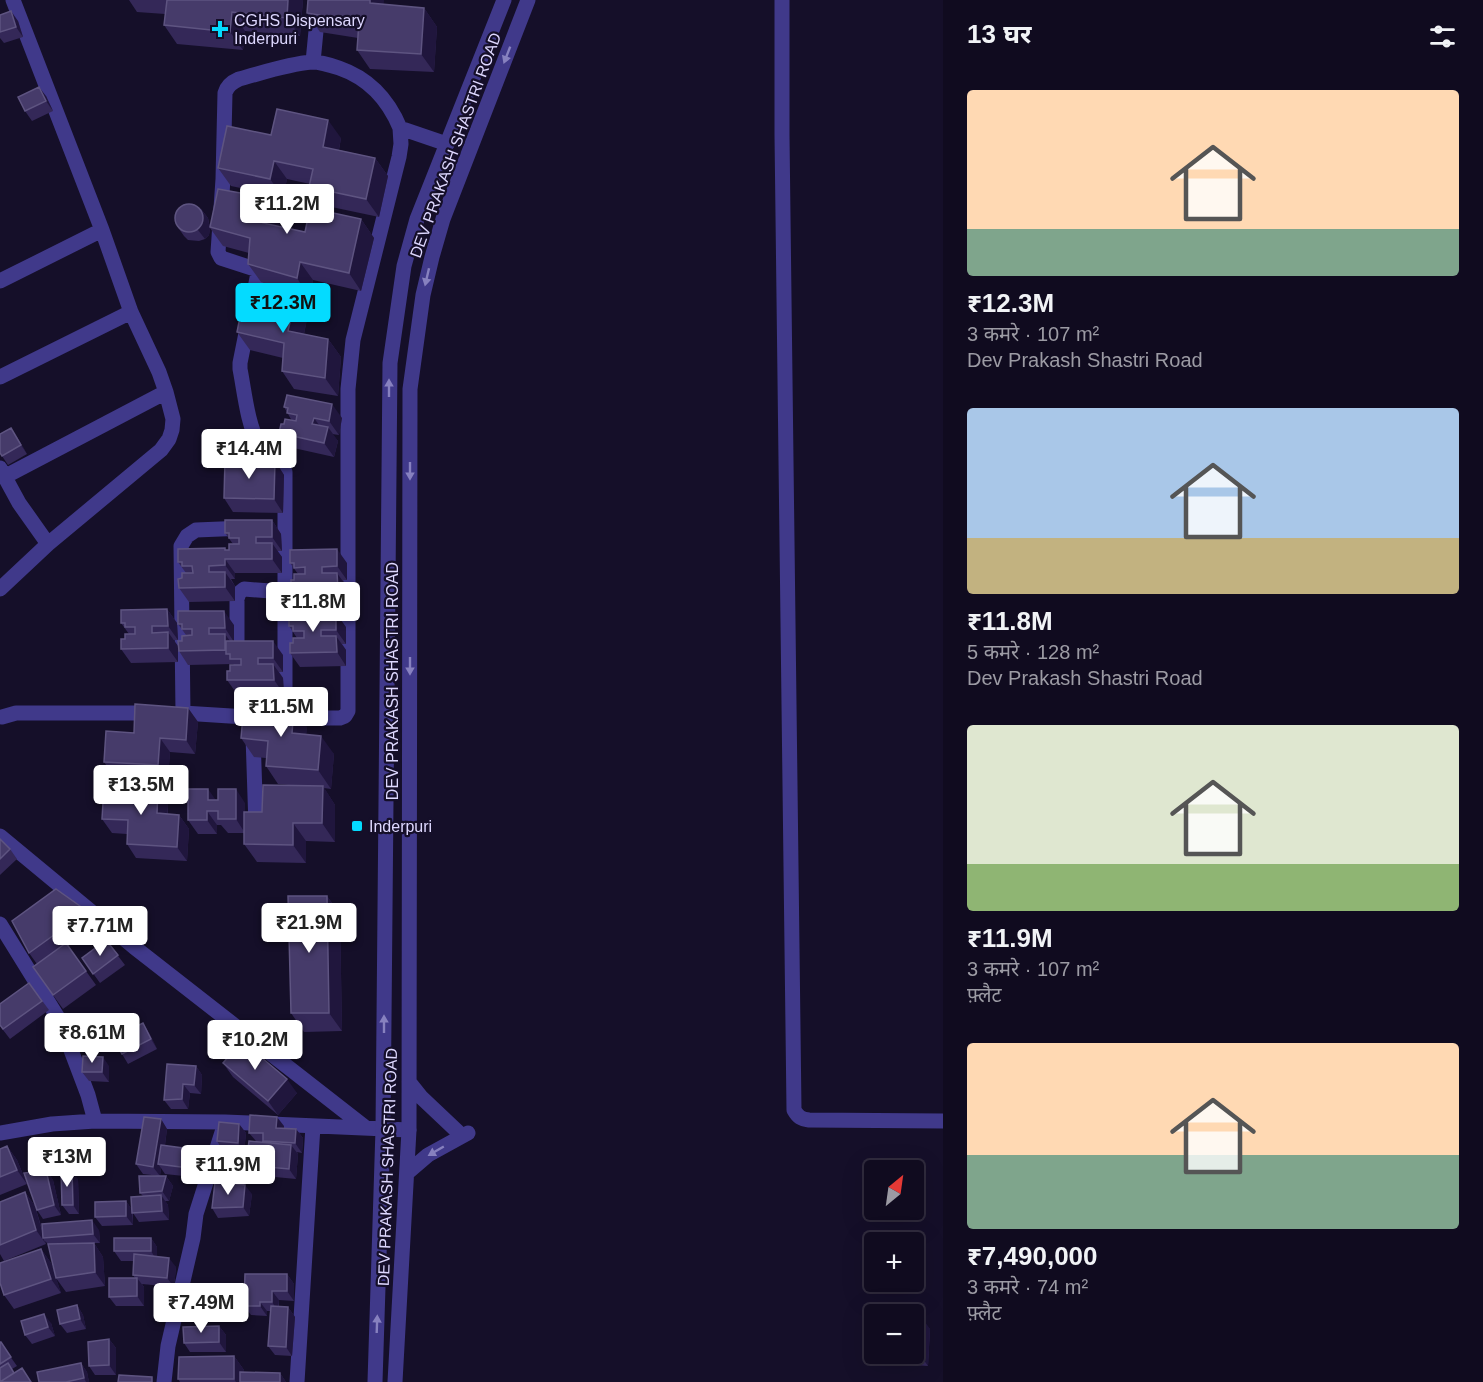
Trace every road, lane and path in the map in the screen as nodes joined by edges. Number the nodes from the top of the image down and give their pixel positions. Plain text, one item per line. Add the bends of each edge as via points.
1 (13, 0) edge
2 (319, 0) edge
3 (504, 0) edge
4 (528, 0) edge
5 (782, 0) edge
6 (313, 62) junction
7 (400, 128) junction
8 (447, 144) junction
9 (102, 230) junction
10 (0, 281) edge
11 (131, 312) junction
12 (0, 377) edge
13 (166, 393) junction
14 (2, 472) edge
15 (272, 528) junction
16 (48, 544) junction
17 (0, 589) edge
18 (284, 592) junction
19 (237, 641) edge
20 (183, 713) junction
21 (2, 717) dead end
22 (253, 718) junction
23 (285, 718) junction
24 (256, 826) edge
25 (0, 836) edge
26 (0, 924) edge
27 (409, 1082) junction
28 (95, 1121) junction
29 (943, 1121) edge
30 (225, 1122) junction
31 (313, 1126) junction
32 (366, 1128) junction
33 (383, 1129) junction
34 (409, 1130) junction
35 (0, 1133) edge
36 (407, 1173) junction
37 (164, 1382) edge
38 (297, 1382) edge
39 (375, 1382) edge
40 (395, 1382) edge

1 - 9 street
2 - 6 street
3 - 8 street, DEV PRAKASH SHASTRI ROAD
4 -> 27 street, DEV PRAKASH SHASTRI ROAD via 443,219 423,295 410,389
5 - 29 street via 794,1110 809,1120
6 - 7 street via 354,73 364,80 381,96
6 - 15 street via 239,79 225,93 218,252 221,258 258,273 240,369 255,436 285,472
7 - 8 street
7 - 23 street via 399,157 349,363 348,711 340,718
33 -> 8 street, DEV PRAKASH SHASTRI ROAD via 390,363 404,266 417,219
9 - 10 street
9 - 11 street
11 - 12 street
11 - 13 street
13 - 14 street
13 - 16 street via 172,430 161,450
14 - 16 street
15 - 18 street
15 - 20 street via 196,530 181,546
16 - 17 street
18 - 19 street via 239,593
18 - 23 street
20 - 21 street via 16,713
20 - 22 street
22 - 23 street
22 - 24 street
25 - 32 street via 134,947
26 - 28 street via 60,1020
27 - 34 street, DEV PRAKASH SHASTRI ROAD
27 -> 36 street via 463,1133
28 - 30 street
28 - 35 street
30 - 31 street
30 - 37 street via 196,1214
31 - 32 street
31 - 38 street
32 - 33 street
33 - 34 street
39 -> 33 street, DEV PRAKASH SHASTRI ROAD
34 - 36 street, DEV PRAKASH SHASTRI ROAD
36 - 40 street, DEV PRAKASH SHASTRI ROAD

